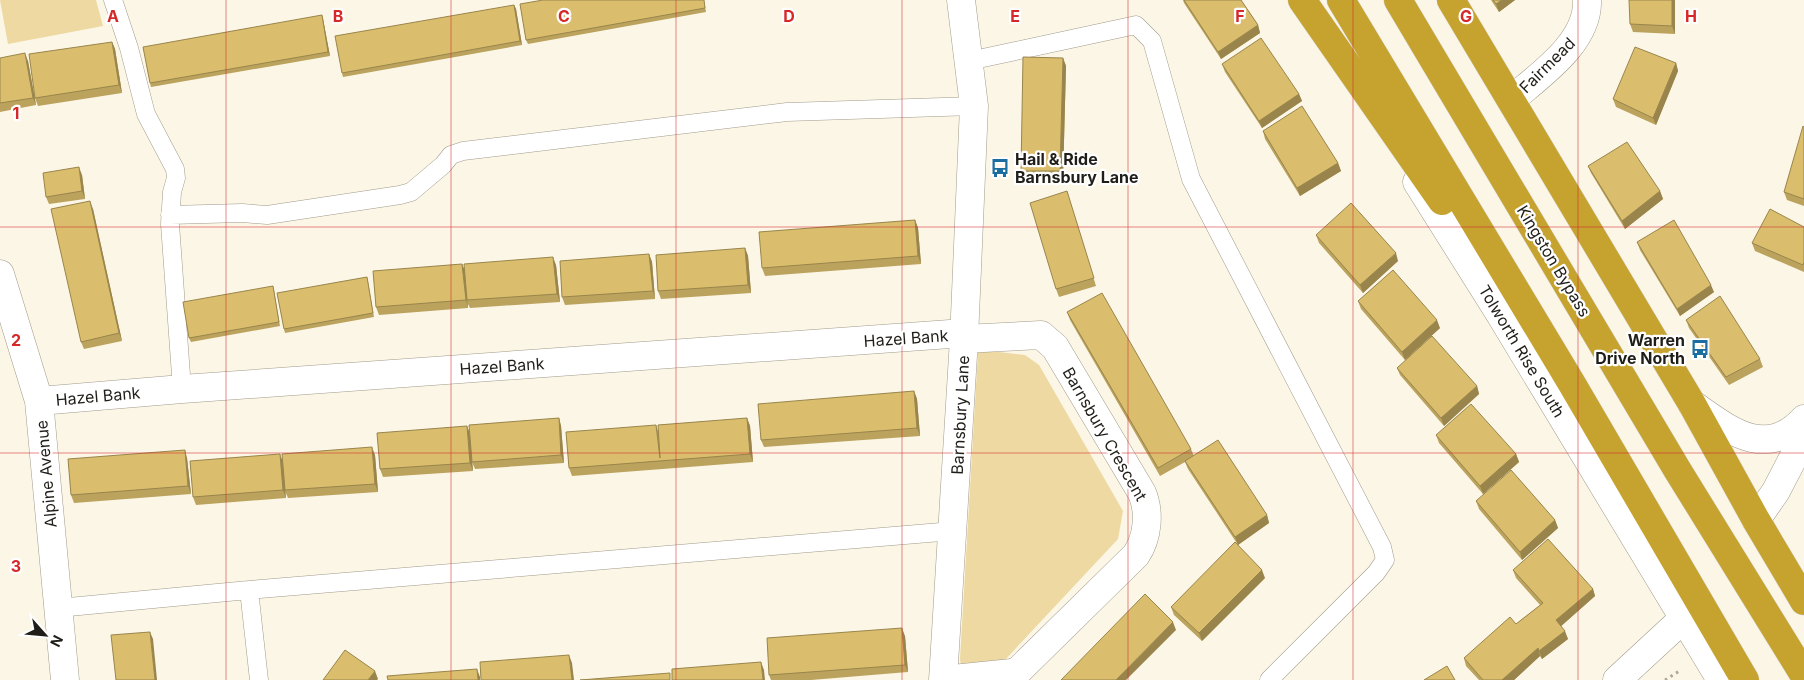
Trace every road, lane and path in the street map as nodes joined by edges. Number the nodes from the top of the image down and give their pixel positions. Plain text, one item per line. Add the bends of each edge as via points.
1 (113, 0) edge
2 (961, 0) edge
3 (1302, 0) edge
4 (1340, 0) edge
5 (1398, 0) edge
6 (1451, 0) edge
7 (1587, 0) edge
8 (1317, 24) junction
9 (969, 61) junction
10 (1511, 100) junction
11 (974, 106) junction
12 (170, 215) junction
13 (0, 274) edge
14 (964, 336) junction
15 (1572, 384) junction
16 (182, 389) junction
17 (39, 401) junction
18 (1692, 404) junction
19 (1804, 420) edge
20 (1804, 437) edge
21 (1756, 520) junction
22 (953, 531) junction
23 (249, 590) junction
24 (1804, 601) edge
25 (58, 608) junction
26 (1684, 618) junction
27 (1804, 675) edge
28 (1669, 678) dead end
29 (65, 680) edge
30 (259, 680) edge
31 (943, 680) edge
32 (1270, 680) edge
33 (1617, 680) edge
34 (1665, 680) edge
35 (1721, 680) edge
36 (1746, 680) edge

1 - 12 lane via 146,114 175,169
2 - 9 street, Barnsbury Lane
3 - 8 highway
4 - 15 highway
5 - 27 highway, Kingston Bypass via 1678,471
6 - 10 highway
7 - 10 street, Fairmead via 1578,35 1557,60
8 - 15 highway
8 - 26 street, Tolworth Rise South via 1500,314
9 - 11 street, Barnsbury Lane
9 - 32 lane via 1136,25 1152,41 1191,179 1382,547 1385,560
10 - 18 highway
11 - 12 lane via 787,112 463,151 451,155 411,192 400,195 267,214
11 - 14 street, Barnsbury Lane
12 - 16 lane
13 - 17 street, Alpine Avenue
14 - 16 street, Hazel Bank
14 - 22 street, Barnsbury Lane
14 - 31 street, Barnsbury Crescent via 1041,335 1048,339 1142,493 1146,522 1136,555 1018,670
15 - 36 highway, Tolworth Rise South
16 - 17 street, Hazel Bank
17 - 25 street, Alpine Avenue
18 - 19 street via 1745,437 1769,441 1794,430
18 - 21 highway
20 - 21 street via 1776,491
21 - 24 highway
22 - 23 lane
22 - 31 street, Barnsbury Lane
23 - 25 lane
23 - 30 lane
25 - 29 street, Alpine Avenue
26 - 33 street
26 - 35 street, Tolworth Rise South
28 - 34 path

